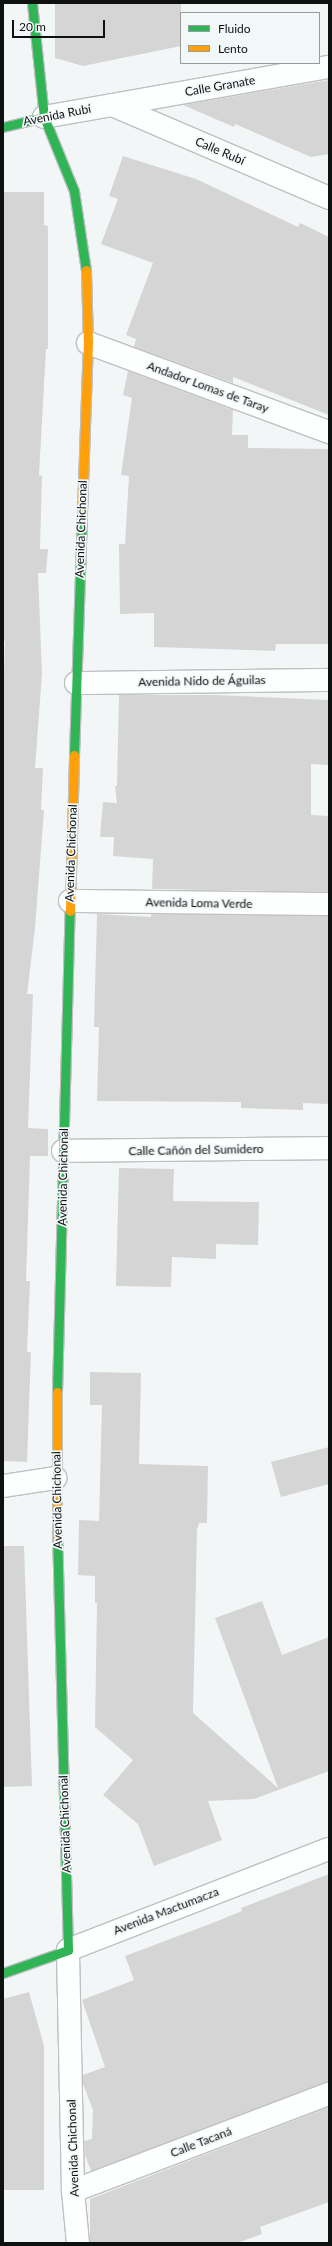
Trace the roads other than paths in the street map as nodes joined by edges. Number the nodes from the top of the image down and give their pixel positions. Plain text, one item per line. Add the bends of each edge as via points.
1 (32, 3) edge
2 (329, 67) edge
3 (112, 105) junction
4 (44, 117) junction
5 (3, 127) edge
6 (329, 198) edge
7 (88, 343) junction
8 (329, 432) edge
9 (329, 680) edge
10 (76, 683) junction
11 (70, 901) junction
12 (329, 904) edge
13 (329, 1148) edge
14 (64, 1151) junction
15 (55, 1478) junction
16 (3, 1486) edge
17 (329, 1848) edge
18 (68, 1950) junction
19 (3, 1972) edge
20 (329, 2094) edge
21 (73, 2191) junction
22 (78, 2243) edge

1 - 4 street, Avenida Chichonal
2 - 3 street, Calle Granate
3 - 4 street, Avenida Rubí
3 - 6 street, Calle Rubí
4 - 5 street, Avenida Rubí
4 - 7 street, Avenida Chichonal via 74,191 86,272
7 - 8 street, Andador Lomas de Taray
7 - 10 street, Avenida Chichonal
9 - 10 street, Avenida Nido de Águilas
10 - 11 street, Avenida Chichonal
11 - 12 street, Avenida Loma Verde
11 - 14 street, Avenida Chichonal
13 - 14 street, Calle Cañón del Sumidero
14 - 15 street, Avenida Chichonal
15 - 16 street
15 - 18 street, Avenida Chichonal
17 - 18 street, Avenida Mactumacza
18 - 19 street, Avenida Mactumacza
18 - 21 street, Avenida Chichonal
20 - 21 street, Calle Tacaná
21 - 22 street, Avenida Chichonal

